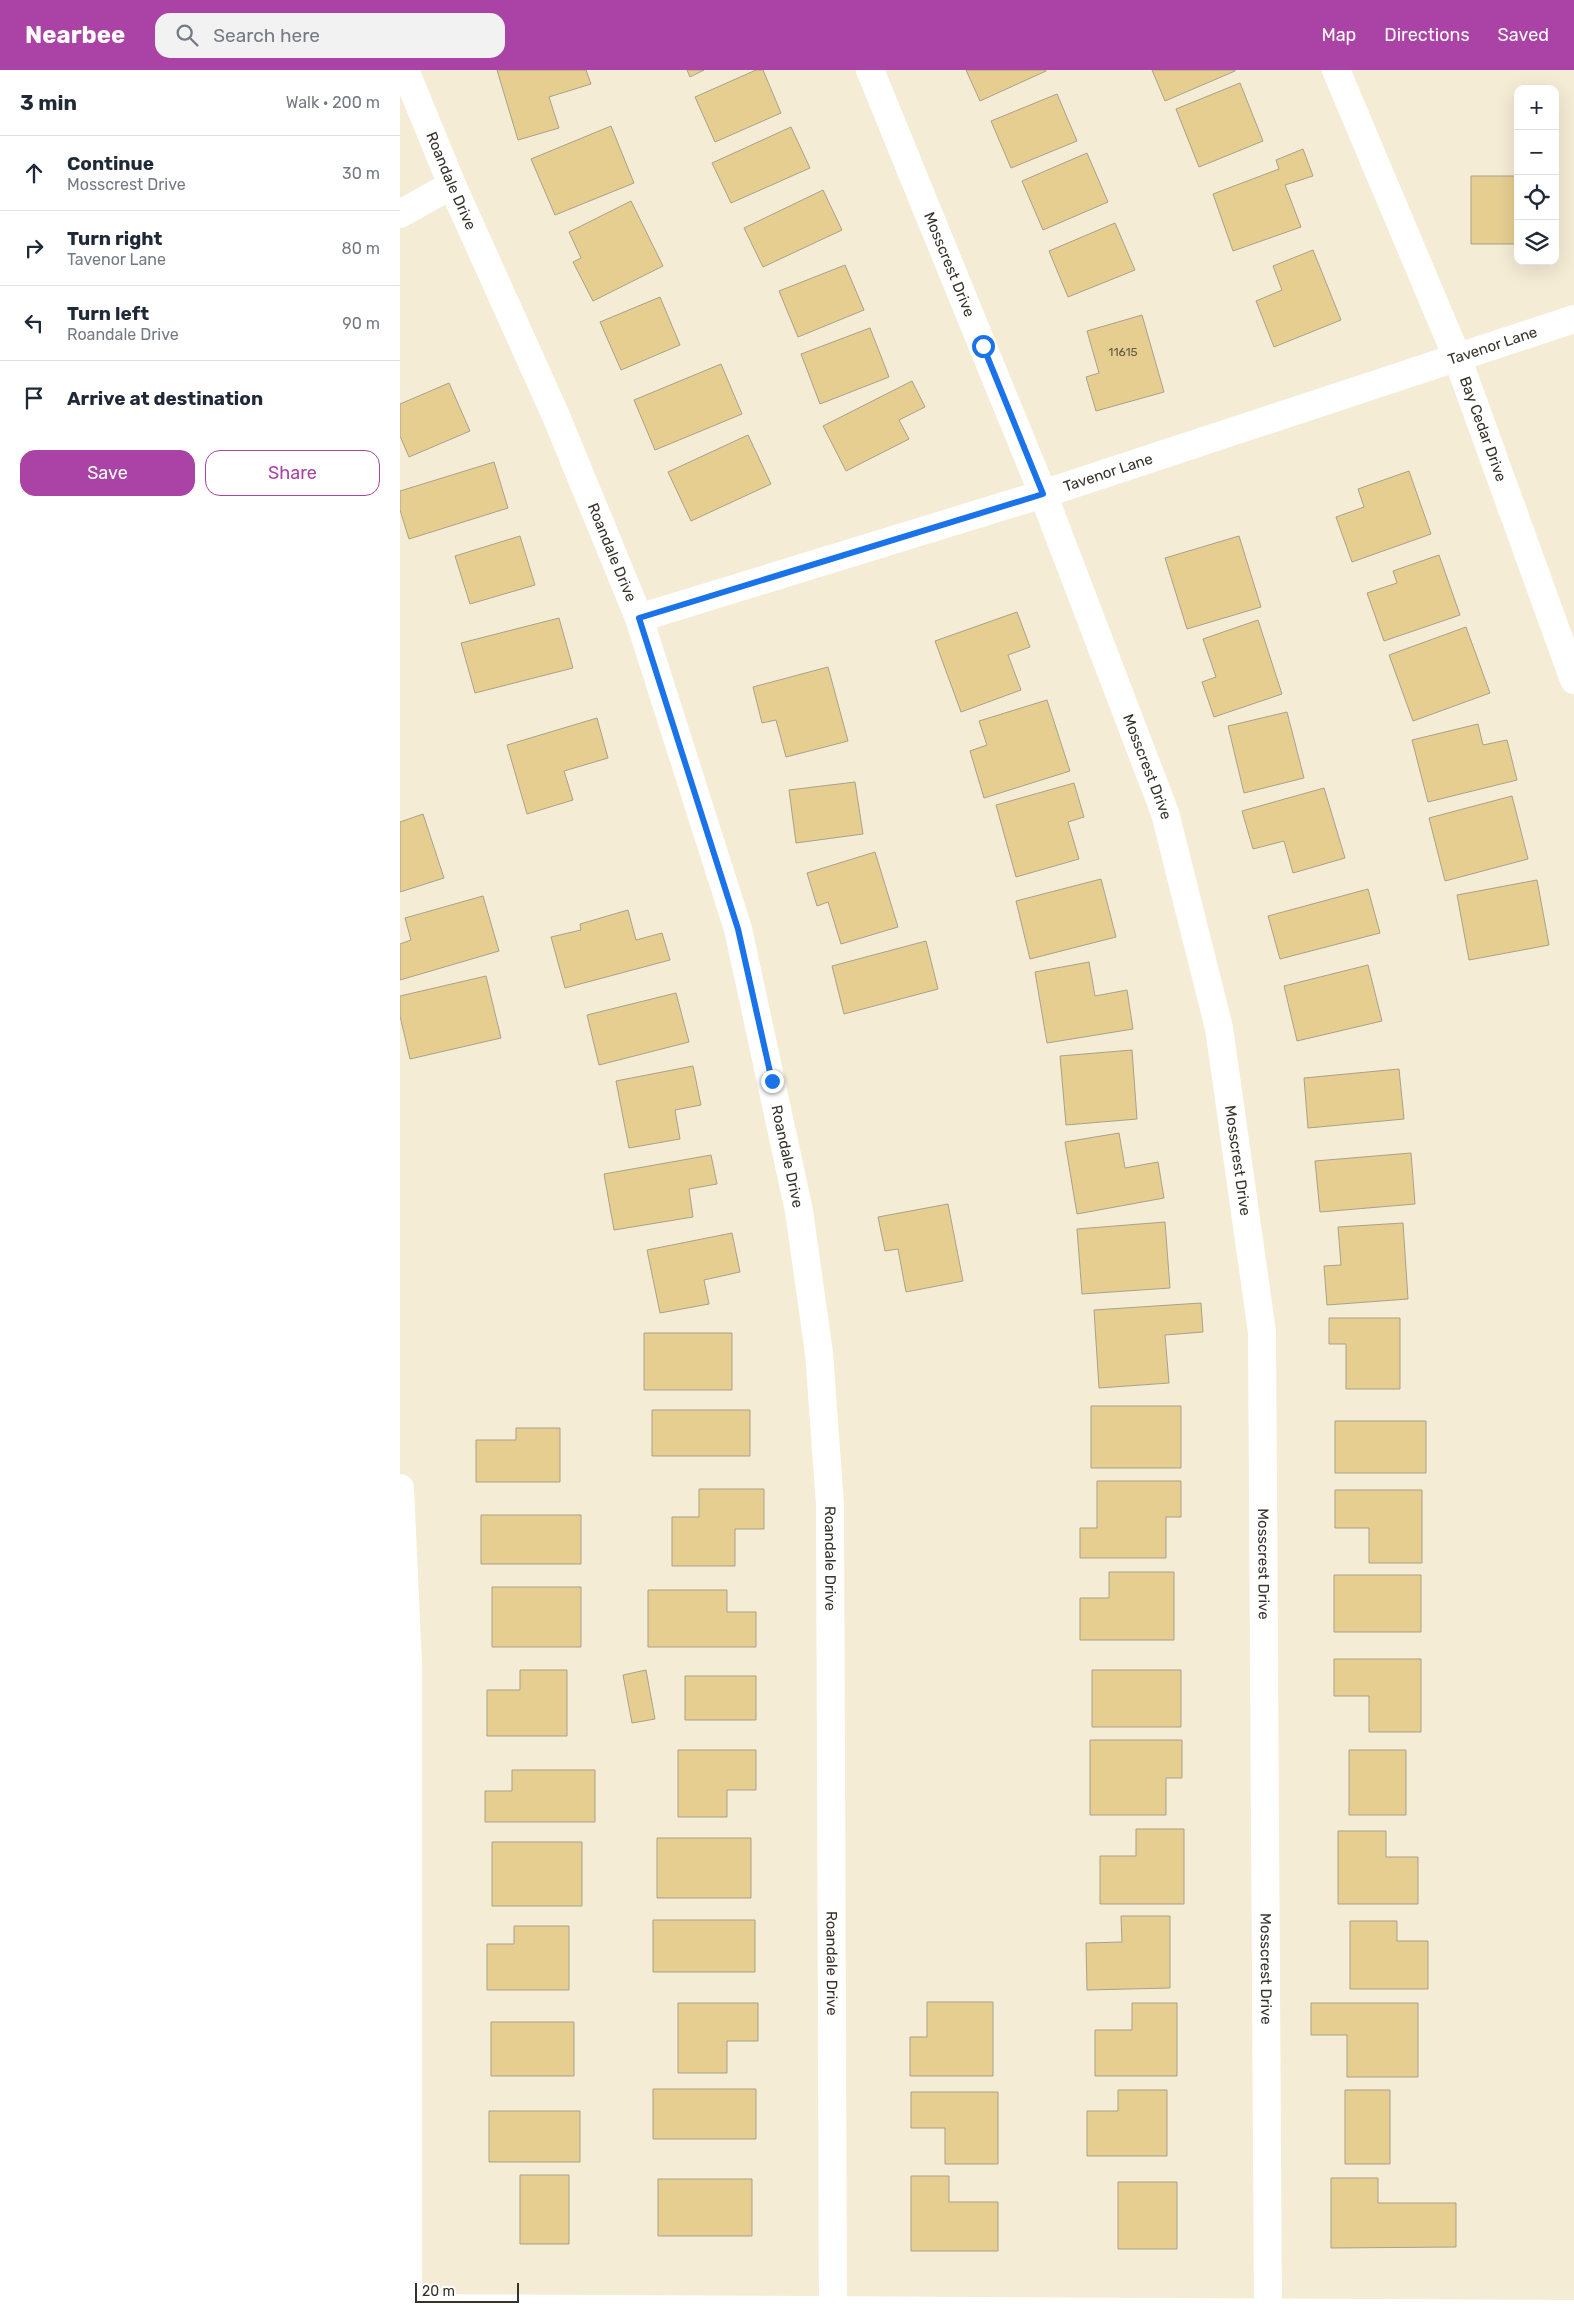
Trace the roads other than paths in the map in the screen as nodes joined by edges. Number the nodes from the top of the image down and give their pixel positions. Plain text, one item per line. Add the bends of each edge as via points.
1 (405, 70) edge
2 (870, 70) edge
3 (1336, 70) edge
4 (452, 186) junction
5 (400, 214) edge
6 (1574, 320) edge
7 (1457, 357) junction
8 (1043, 494) junction
9 (639, 618) junction
10 (1574, 680) edge
11 (400, 1488) edge
12 (832, 2309) junction
13 (405, 2310) edge
14 (1268, 2314) edge
15 (1574, 2314) edge

1 - 4 street, Roandale Drive
2 - 8 street, Mosscrest Drive
3 - 7 street, Bay Cedar Drive
4 - 5 street
4 - 9 street, Roandale Drive via 556,416
6 - 7 street, Tavenor Lane
7 - 8 street, Tavenor Lane
7 - 10 street, Bay Cedar Drive
8 - 9 street, Tavenor Lane
8 - 14 street, Mosscrest Drive via 1165,813 1219,1028 1262,1332
9 - 12 street, Roandale Drive via 738,929 800,1211 818,1354 830,1505
11 - 13 street via 408,1664
12 - 13 street
12 - 14 street
14 - 15 street

